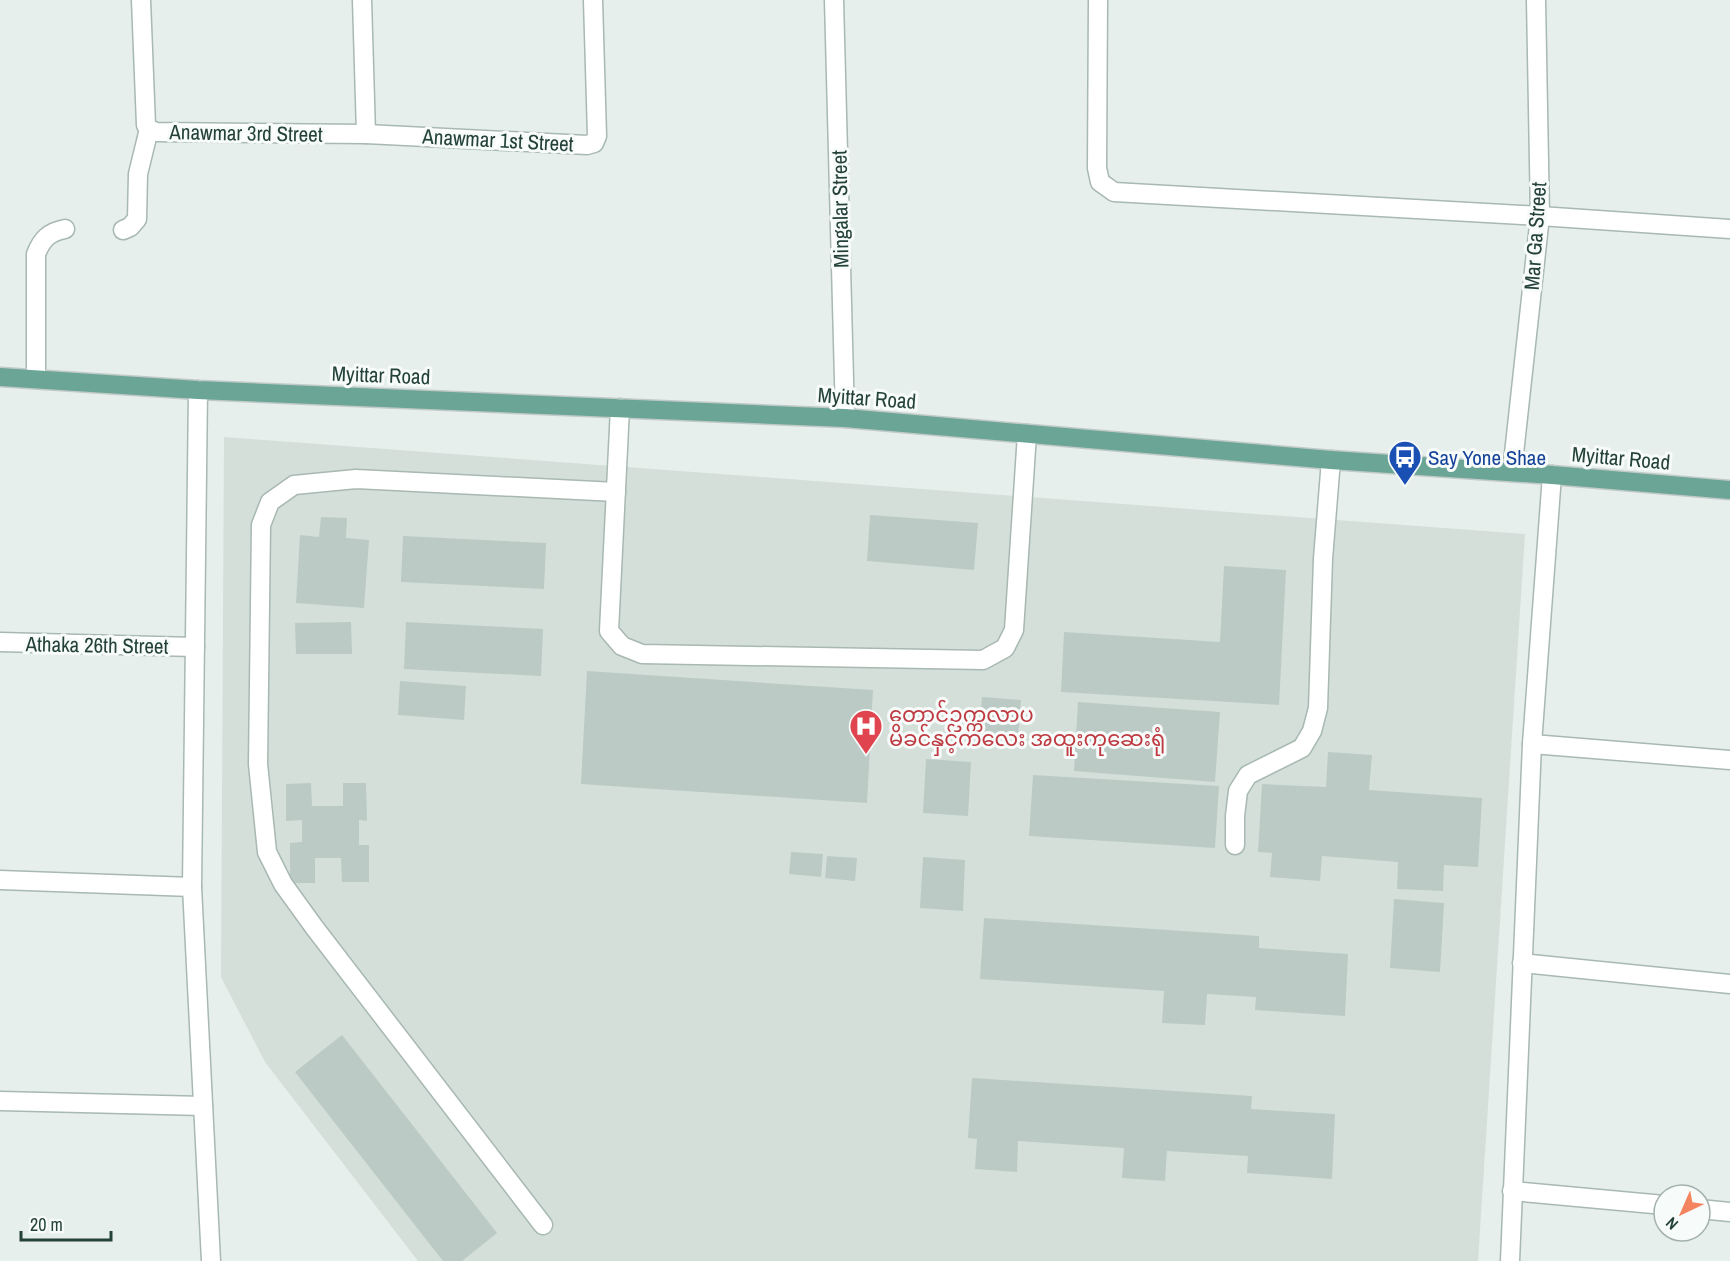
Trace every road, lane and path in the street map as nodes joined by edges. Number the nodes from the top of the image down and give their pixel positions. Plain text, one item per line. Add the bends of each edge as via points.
1 (141, 0) edge
2 (362, 0) edge
3 (593, 0) edge
4 (834, 0) edge
5 (1098, 0) edge
6 (1536, 0) edge
7 (149, 129) junction
8 (366, 134) junction
9 (1540, 216) junction
10 (65, 229) dead end
11 (1730, 229) edge
12 (123, 230) dead end
13 (0, 377) edge
14 (36, 379) junction
15 (198, 390) junction
16 (621, 408) junction
17 (845, 418) junction
18 (1027, 434) junction
19 (1331, 460) junction
20 (1512, 472) junction
21 (1552, 475) junction
22 (1730, 490) edge
23 (616, 492) junction
24 (0, 642) edge
25 (195, 647) junction
26 (1532, 744) junction
27 (1730, 760) edge
28 (1234, 845) dead end
29 (0, 880) edge
30 (192, 887) junction
31 (1522, 963) junction
32 (1730, 984) edge
33 (0, 1101) edge
34 (203, 1106) junction
35 (1512, 1191) junction
36 (1652, 1204) edge
37 (1712, 1210) edge
38 (1730, 1212) edge
39 (543, 1225) dead end
40 (211, 1261) edge
41 (1510, 1261) edge

1 - 7 street, Anawmar 3rd Street
2 - 8 street
3 - 8 street, Anawmar 1st Street via 597,136 594,143
4 - 17 street, Mingalar Street
5 - 9 street via 1097,168 1100,182 1114,192
6 - 9 street, Mar Ga Street
7 - 8 street, Anawmar 3rd Street
7 - 12 street via 138,174 137,219
9 - 11 street
9 - 20 street, Mar Ga Street
10 - 14 street via 46,236 36,254
13 - 14 main road, Myittar Road
14 - 15 main road, Myittar Road
15 - 16 main road, Myittar Road
15 - 25 street
16 - 17 main road, Myittar Road
16 - 23 street
17 - 18 main road, Myittar Road
18 - 19 main road, Myittar Road
18 - 23 street via 1014,630 1005,648 983,660 642,654 622,646 609,631
19 - 20 main road, Myittar Road
19 - 28 street via 1318,708 1302,748 1248,775 1238,791
20 - 21 main road, Myittar Road
21 - 22 main road, Myittar Road
21 - 26 street
23 - 39 street via 356,479 294,485 270,502 261,525 258,764 267,852 283,884 314,927
24 - 25 street, Athaka 26th Street
25 - 30 street
26 - 27 street
26 - 31 street
29 - 30 street
30 - 34 street
31 - 32 street
31 - 35 street
33 - 34 street
34 - 40 street
35 - 36 street
35 - 41 street
37 - 38 street

